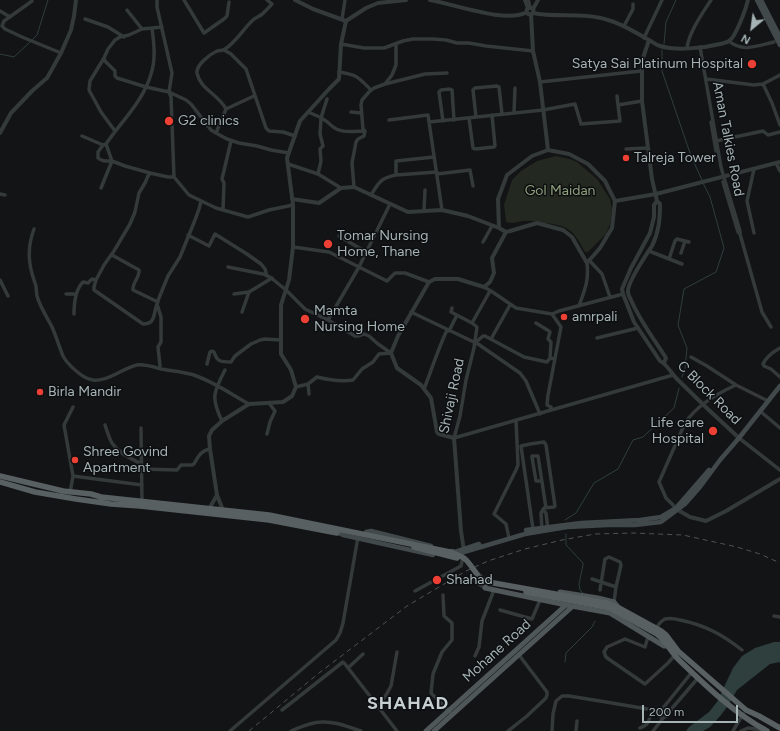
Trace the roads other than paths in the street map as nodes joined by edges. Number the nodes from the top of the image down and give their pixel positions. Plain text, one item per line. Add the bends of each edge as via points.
1 (76, 0) edge
2 (157, 0) edge
3 (184, 0) edge
4 (267, 0) edge
5 (295, 0) edge
6 (345, 0) edge
7 (397, 0) edge
8 (406, 0) edge
9 (430, 0) edge
10 (525, 0) edge
11 (528, 0) edge
12 (538, 0) edge
13 (662, 0) edge
14 (711, 0) edge
15 (748, 0) edge
16 (756, 0) edge
17 (761, 0) edge
18 (32, 1) edge
19 (229, 2) dead end
20 (633, 4) dead end
21 (127, 10) dead end
22 (0, 11) edge
23 (530, 11) junction
24 (10, 17) junction
25 (85, 19) dead end
26 (344, 20) junction
27 (624, 26) junction
28 (162, 27) junction
29 (152, 28) junction
30 (142, 29) junction
31 (124, 37) junction
32 (644, 38) junction
33 (649, 40) junction
34 (729, 41) junction
35 (778, 41) edge
36 (341, 44) junction
37 (396, 44) junction
38 (699, 47) junction
39 (687, 48) junction
40 (224, 50) junction
41 (533, 51) junction
42 (61, 53) junction
43 (104, 58) junction
44 (641, 71) junction
45 (339, 72) junction
46 (447, 73) dead end
47 (780, 75) edge
48 (705, 79) junction
49 (540, 82) junction
50 (385, 84) junction
51 (763, 84) junction
52 (146, 87) junction
53 (514, 88) dead end
54 (371, 90) junction
55 (169, 92) junction
56 (254, 96) junction
57 (617, 96) dead end
58 (327, 99) dead end
59 (642, 101) junction
60 (618, 105) junction
61 (226, 109) junction
62 (543, 110) junction
63 (308, 112) junction
64 (350, 112) dead end
65 (361, 113) junction
66 (514, 113) junction
67 (502, 114) junction
68 (492, 115) junction
69 (476, 117) junction
70 (321, 118) junction
71 (469, 118) junction
72 (389, 120) dead end
73 (454, 120) junction
74 (443, 121) junction
75 (429, 122) junction
76 (780, 125) edge
77 (115, 131) junction
78 (365, 131) junction
79 (780, 132) edge
80 (0, 133) edge
81 (216, 133) junction
82 (82, 136) dead end
83 (295, 136) junction
84 (231, 141) junction
85 (716, 142) junction
86 (104, 145) junction
87 (648, 148) junction
88 (626, 149) dead end
89 (548, 150) junction
90 (289, 153) junction
91 (434, 157) junction
92 (112, 161) junction
93 (778, 163) edge
94 (288, 164) junction
95 (754, 169) junction
96 (780, 171) edge
97 (150, 173) junction
98 (437, 173) junction
99 (318, 174) junction
100 (396, 175) junction
101 (174, 177) junction
102 (722, 177) junction
103 (472, 186) dead end
104 (354, 187) junction
105 (101, 188) dead end
106 (341, 188) junction
107 (425, 190) dead end
108 (0, 194) edge
109 (656, 194) junction
110 (5, 195) dead end
111 (371, 195) junction
112 (292, 199) junction
113 (201, 201) junction
114 (615, 201) junction
115 (657, 201) junction
116 (390, 204) junction
117 (293, 205) junction
118 (223, 210) junction
119 (442, 210) junction
120 (424, 211) junction
121 (654, 218) junction
122 (660, 219) junction
123 (492, 226) junction
124 (499, 228) junction
125 (34, 229) dead end
126 (506, 232) junction
127 (754, 232) dead end
128 (188, 235) junction
129 (339, 236) dead end
130 (483, 242) dead end
131 (644, 245) junction
132 (293, 247) junction
133 (649, 250) junction
134 (366, 252) junction
135 (640, 252) junction
136 (681, 253) dead end
137 (112, 255) junction
138 (646, 255) junction
139 (669, 258) junction
140 (588, 262) junction
141 (682, 264) dead end
142 (228, 267) dead end
143 (359, 267) junction
144 (267, 276) junction
145 (272, 278) junction
146 (0, 280) edge
147 (96, 280) junction
148 (429, 282) junction
149 (624, 284) junction
150 (484, 287) junction
151 (629, 287) junction
152 (286, 290) junction
153 (490, 291) junction
154 (249, 292) junction
155 (66, 294) dead end
156 (76, 294) junction
157 (234, 294) dead end
158 (622, 294) junction
159 (8, 296) dead end
160 (610, 297) junction
161 (629, 297) junction
162 (625, 300) junction
163 (157, 303) junction
164 (510, 305) junction
165 (579, 306) junction
166 (452, 308) dead end
167 (242, 312) dead end
168 (411, 312) junction
169 (74, 314) dead end
170 (552, 314) junction
171 (457, 315) junction
172 (328, 320) junction
173 (641, 320) junction
174 (472, 323) junction
175 (634, 323) junction
176 (536, 324) dead end
177 (771, 327) dead end
178 (638, 328) junction
179 (448, 331) junction
180 (597, 338) dead end
181 (491, 339) junction
182 (281, 340) junction
183 (551, 342) junction
184 (475, 343) junction
185 (558, 343) junction
186 (780, 348) edge
187 (391, 353) junction
188 (691, 357) dead end
189 (550, 358) junction
190 (555, 359) junction
191 (664, 363) junction
192 (206, 364) dead end
193 (160, 366) dead end
194 (225, 370) dead end
195 (673, 375) junction
196 (780, 377) edge
197 (780, 382) edge
198 (308, 384) junction
199 (217, 385) junction
200 (736, 385) junction
201 (780, 386) edge
202 (296, 387) junction
203 (424, 389) junction
204 (309, 394) dead end
205 (767, 400) junction
206 (269, 403) junction
207 (249, 404) junction
208 (703, 405) junction
209 (73, 407) dead end
210 (550, 410) junction
211 (760, 411) junction
212 (540, 414) junction
213 (516, 420) junction
214 (222, 421) junction
215 (105, 425) dead end
216 (140, 428) dead end
217 (780, 428) edge
218 (267, 434) dead end
219 (738, 437) junction
220 (454, 438) junction
221 (210, 448) junction
222 (141, 464) junction
223 (141, 469) junction
224 (534, 470) junction
225 (540, 470) junction
226 (780, 470) edge
227 (0, 476) edge
228 (73, 476) junction
229 (780, 479) edge
230 (542, 481) junction
231 (0, 482) edge
232 (142, 485) junction
233 (70, 492) junction
234 (217, 495) junction
235 (70, 498) junction
236 (100, 500) junction
237 (142, 504) junction
238 (544, 509) junction
239 (676, 509) junction
240 (209, 511) junction
241 (222, 512) junction
242 (304, 525) junction
243 (533, 529) junction
244 (542, 529) junction
245 (548, 529) junction
246 (365, 535) junction
247 (358, 537) junction
248 (508, 537) junction
249 (376, 538) junction
250 (464, 550) junction
251 (592, 579) dead end
252 (475, 580) dead end
253 (601, 582) junction
254 (616, 587) junction
255 (485, 588) junction
256 (494, 590) junction
257 (600, 590) dead end
258 (416, 591) dead end
259 (443, 595) dead end
260 (542, 600) junction
261 (612, 604) junction
262 (566, 605) junction
263 (574, 606) junction
264 (500, 610) dead end
265 (536, 615) dead end
266 (774, 616) dead end
267 (780, 617) edge
268 (656, 629) junction
269 (648, 637) junction
270 (669, 644) junction
271 (742, 650) dead end
272 (397, 652) dead end
273 (363, 654) dead end
274 (519, 655) junction
275 (675, 655) junction
276 (475, 656) dead end
277 (348, 668) junction
278 (692, 672) junction
279 (700, 680) junction
280 (668, 702) junction
281 (378, 706) junction
282 (673, 706) junction
283 (282, 710) dead end
284 (652, 710) junction
285 (661, 710) junction
286 (746, 710) junction
287 (450, 712) junction
288 (668, 712) junction
289 (742, 716) junction
290 (664, 717) junction
291 (577, 721) dead end
292 (306, 726) junction
293 (640, 728) dead end
294 (780, 728) edge
295 (230, 731) edge
296 (292, 731) edge
297 (304, 731) edge
298 (361, 731) edge
299 (396, 731) edge
300 (426, 731) edge
301 (434, 731) edge
302 (508, 731) edge
303 (552, 731) edge
304 (576, 731) edge
305 (653, 731) edge
306 (733, 731) edge
307 (741, 731) edge
308 (767, 731) edge

1 - 42 street via 71,30
2 - 28 street
3 - 19 street via 204,32 227,16
4 - 40 street via 272,4 253,19
5 - 26 street
6 - 26 street
7 - 8 street
7 - 26 street via 378,3
9 - 23 street via 487,14 512,16
10 - 23 street
11 - 23 street
12 - 23 street
13 - 32 street
14 - 39 street via 697,23
15 - 34 street via 734,36
16 - 35 main road
17 - 35 main road
18 - 24 street
20 - 27 street
21 - 30 street
22 - 24 street
23 - 27 street via 542,15 591,16
23 - 41 street
24 - 42 street via 4,21 2,26 5,29
25 - 31 street via 108,26
26 - 36 street
27 - 32 street
28 - 29 street
28 - 55 street via 172,73
29 - 30 street
29 - 52 street via 154,61
30 - 31 street
31 - 43 street via 115,40
32 - 33 street
33 - 39 street via 674,49
33 - 44 street, C Block Road
34 - 35 street via 735,46 748,47
34 - 38 street
36 - 37 street via 384,48
36 - 45 street
37 - 41 street via 414,39 433,39
37 - 50 street via 395,68
38 - 39 street
38 - 48 street, Aman Talkies Road
40 - 56 street via 246,69
40 - 61 street via 217,51 207,58 197,71 206,89
41 - 49 street
42 - 80 street via 47,78 11,113
43 - 52 street via 115,71 117,78
43 - 77 street via 90,81 89,90
44 - 49 street
44 - 59 street, C Block Road
45 - 54 street via 360,78
45 - 63 street via 339,79
46 - 50 street via 425,74
47 - 51 street
48 - 51 street
48 - 85 street, Aman Talkies Road
49 - 62 street
50 - 54 street
51 - 76 street
52 - 55 street
52 - 77 street
53 - 66 street
54 - 65 street via 362,100
55 - 81 street via 191,104
55 - 101 street
56 - 61 street
56 - 83 street via 268,130
57 - 60 street
58 - 70 street
59 - 60 street
59 - 87 street, C Block Road
60 - 62 street via 620,121 600,123 581,124 575,104
61 - 81 street
62 - 66 street
62 - 89 street
63 - 70 street
63 - 83 street via 300,121
64 - 65 street
65 - 78 street
66 - 67 street
67 - 68 street
67 - 69 street via 499,87 475,88 473,90
68 - 69 street
68 - 71 street via 495,146 475,149
69 - 71 street
70 - 78 street via 338,130
70 - 99 street via 320,134 323,146 320,149
71 - 73 street
72 - 75 street via 428,114
73 - 74 street
73 - 74 street via 450,89 440,91
74 - 75 street
75 - 91 street
77 - 86 street
78 - 104 street via 364,136 356,142 352,163
79 - 85 street via 768,135 763,131
81 - 84 street
82 - 86 street
83 - 90 street
84 - 90 street
84 - 118 street via 222,179
85 - 102 street, Aman Talkies Road
86 - 92 street
86 - 92 street via 98,152 98,158 105,162
87 - 88 street
87 - 109 street, C Block Road
89 - 114 street via 569,154 588,164 605,181
89 - 124 street via 532,156 507,175 498,199
90 - 94 street
91 - 98 street
91 - 100 street via 396,161
92 - 97 street
92 - 105 street
93 - 95 street
93 - 96 street
94 - 99 street
94 - 112 street
95 - 102 street
95 - 127 street via 747,200
97 - 101 street
97 - 137 street via 139,193 130,224
98 - 100 street
98 - 103 street via 470,170
98 - 119 street
99 - 106 street
100 - 111 street via 383,179
101 - 113 street via 189,195
102 - 109 street
102 - 177 street, Aman Talkies Road via 762,312
104 - 106 street
104 - 111 street
106 - 112 street via 320,203
107 - 120 street
108 - 110 street
109 - 114 street
109 - 115 street, C Block Road
111 - 116 street
112 - 117 street
113 - 118 street
113 - 128 street
114 - 140 street via 612,228
115 - 121 street, C Block Road via 654,205
115 - 122 street, C Block Road via 660,204
116 - 120 street via 408,212
116 - 134 street
117 - 118 street via 248,217
117 - 132 street
119 - 120 street
119 - 123 street via 468,216
121 - 122 street
121 - 131 street, C Block Road
122 - 133 street, C Block Road
123 - 124 street
123 - 130 street
124 - 126 street
125 - 199 street via 29,252 37,295 63,356 72,368 88,379 99,380 142,365 185,373
126 - 140 street via 537,223 563,230 572,237
126 - 150 street via 492,258 494,273
128 - 144 street via 209,246 215,234 261,264
128 - 163 street
129 - 134 street
131 - 133 street
131 - 135 street, C Block Road
132 - 143 street via 329,252
132 - 152 street
133 - 138 street, C Block Road
133 - 139 street
134 - 143 street
135 - 138 street
135 - 149 street, C Block Road
136 - 139 street via 687,242 678,239
137 - 147 street
137 - 163 street via 139,270 133,290
138 - 151 street, C Block Road
139 - 141 street
140 - 160 street via 602,274
140 - 165 street via 588,280
142 - 144 street
143 - 148 street via 387,281 395,272
143 - 172 street
144 - 145 street
145 - 152 street
145 - 154 street
146 - 159 street
147 - 156 street via 83,282
147 - 163 street via 94,290 143,324 152,322
148 - 150 street via 435,279 458,278
148 - 168 street
149 - 151 street
149 - 158 street, C Block Road
150 - 153 street
151 - 161 street, C Block Road
152 - 172 street via 308,311
152 - 182 street via 281,305
153 - 164 street
153 - 174 street
154 - 157 street
154 - 167 street
155 - 156 street
156 - 169 street
158 - 160 street
158 - 162 street, C Block Road
160 - 165 street
161 - 162 street
161 - 173 street, C Block Road
162 - 175 street, C Block Road
163 - 193 street via 161,317 161,342 158,347
164 - 170 street
164 - 181 street
165 - 170 street
166 - 171 street via 451,312
168 - 179 street
168 - 187 street
170 - 185 street via 561,327
171 - 174 street
171 - 179 street
172 - 187 street via 355,336 369,336
173 - 175 street
173 - 191 street, C Block Road via 666,358
174 - 184 street, Shivaji Road via 477,327
175 - 178 street, C Block Road
176 - 183 street via 549,330 548,339
178 - 180 street
178 - 191 street, C Block Road via 660,361
179 - 184 street
179 - 203 street
181 - 184 street via 483,336
181 - 189 street via 524,357 546,362
182 - 192 street via 260,340 235,356 231,362 218,360 212,351
182 - 202 street via 281,354 291,370
183 - 185 street
183 - 189 street
184 - 212 street via 520,374 526,381
184 - 220 street, Shivaji Road
185 - 190 street
186 - 196 street via 770,354 763,364
187 - 198 street via 379,354 352,380 343,382 317,377
187 - 203 street via 397,368
188 - 200 street
189 - 190 street
190 - 210 street via 547,405 551,406
191 - 195 street, C Block Road
194 - 199 street
195 - 208 street, C Block Road
195 - 210 street
197 - 205 main road
198 - 202 street
198 - 204 street
199 - 207 street
199 - 214 street via 215,402
200 - 205 street
200 - 208 street
201 - 205 main road
202 - 206 street via 292,396 283,402
203 - 220 street via 431,398 437,432
205 - 211 main road
205 - 219 main road
206 - 207 street
206 - 218 street via 274,410
207 - 214 street
208 - 219 street, C Block Road
208 - 239 street via 690,415 685,423 659,481 666,498
209 - 228 street via 64,424
210 - 212 street
211 - 217 street
211 - 219 main road
212 - 213 street
213 - 220 street
213 - 248 street via 518,465 494,514 506,522
214 - 221 street via 210,432
215 - 222 street via 112,443 119,451
216 - 222 street
219 - 226 street
219 - 239 main road via 700,487 685,504
220 - 250 street, Shivaji Road
221 - 223 street via 200,453 194,464 181,465 177,470
221 - 234 street
222 - 223 street
223 - 232 street
224 - 225 street
224 - 225 street via 532,456 538,456
224 - 230 street via 536,481
225 - 230 street
227 - 233 highway
228 - 232 street
228 - 233 street
229 - 239 street via 706,521 690,517
230 - 238 street
231 - 235 highway
232 - 237 street
233 - 235 street
233 - 236 highway
234 - 240 street
234 - 241 street
235 - 236 highway
236 - 237 highway
237 - 240 highway
238 - 243 street via 555,506 546,444 544,442 522,445
238 - 244 street via 541,513
238 - 245 street
239 - 245 main road via 661,522
240 - 241 highway
241 - 242 highway
242 - 246 highway
242 - 247 highway
243 - 244 main road
243 - 248 main road
244 - 245 main road
244 - 248 main road
246 - 249 highway
246 - 250 main road via 371,531 455,552
247 - 249 highway
247 - 250 main road via 452,559
247 - 295 street via 343,623 336,640
248 - 250 main road
249 - 261 highway, bridge via 458,558 484,584
250 - 258 street via 461,566
251 - 253 street
252 - 255 street
253 - 254 street
253 - 254 street via 605,559 608,557 620,562 621,565
253 - 257 street
254 - 261 street
255 - 256 main road
255 - 261 main road via 488,579 586,596
256 - 260 main road
256 - 276 street via 482,621 479,647
259 - 287 street via 444,616 452,623 452,640 442,652 433,674 431,693
260 - 262 main road
260 - 264 street via 532,619
260 - 265 street
261 - 268 highway
261 - 270 highway
262 - 263 main road
262 - 287 main road, Mohane Road
263 - 269 main road via 610,613
263 - 274 main road, Mohane Road
266 - 267 street
268 - 270 highway via 666,635
268 - 271 street via 665,619 690,622 713,631
269 - 270 main road via 664,646
269 - 275 street via 645,647 625,639 607,647 604,652 606,657 645,684
270 - 275 highway
270 - 286 highway
272 - 281 street via 391,686
273 - 277 street
274 - 287 main road, Mohane Road
274 - 302 street via 548,695
275 - 278 highway
277 - 281 street
277 - 283 street via 342,662
278 - 279 highway
278 - 280 street
279 - 282 street
279 - 289 highway
280 - 282 street
280 - 285 street
281 - 299 street
282 - 288 street
284 - 285 street
284 - 293 street via 648,723
284 - 303 street via 562,696 556,701
285 - 288 street via 666,709
285 - 290 street via 660,715
286 - 289 street
286 - 294 highway
287 - 300 main road, Mohane Road
287 - 301 main road, Mohane Road
288 - 290 street
289 - 306 street
289 - 308 highway
290 - 305 street
291 - 304 street
292 - 296 street
292 - 297 street
292 - 298 street via 326,722
307 - 308 street via 748,728

